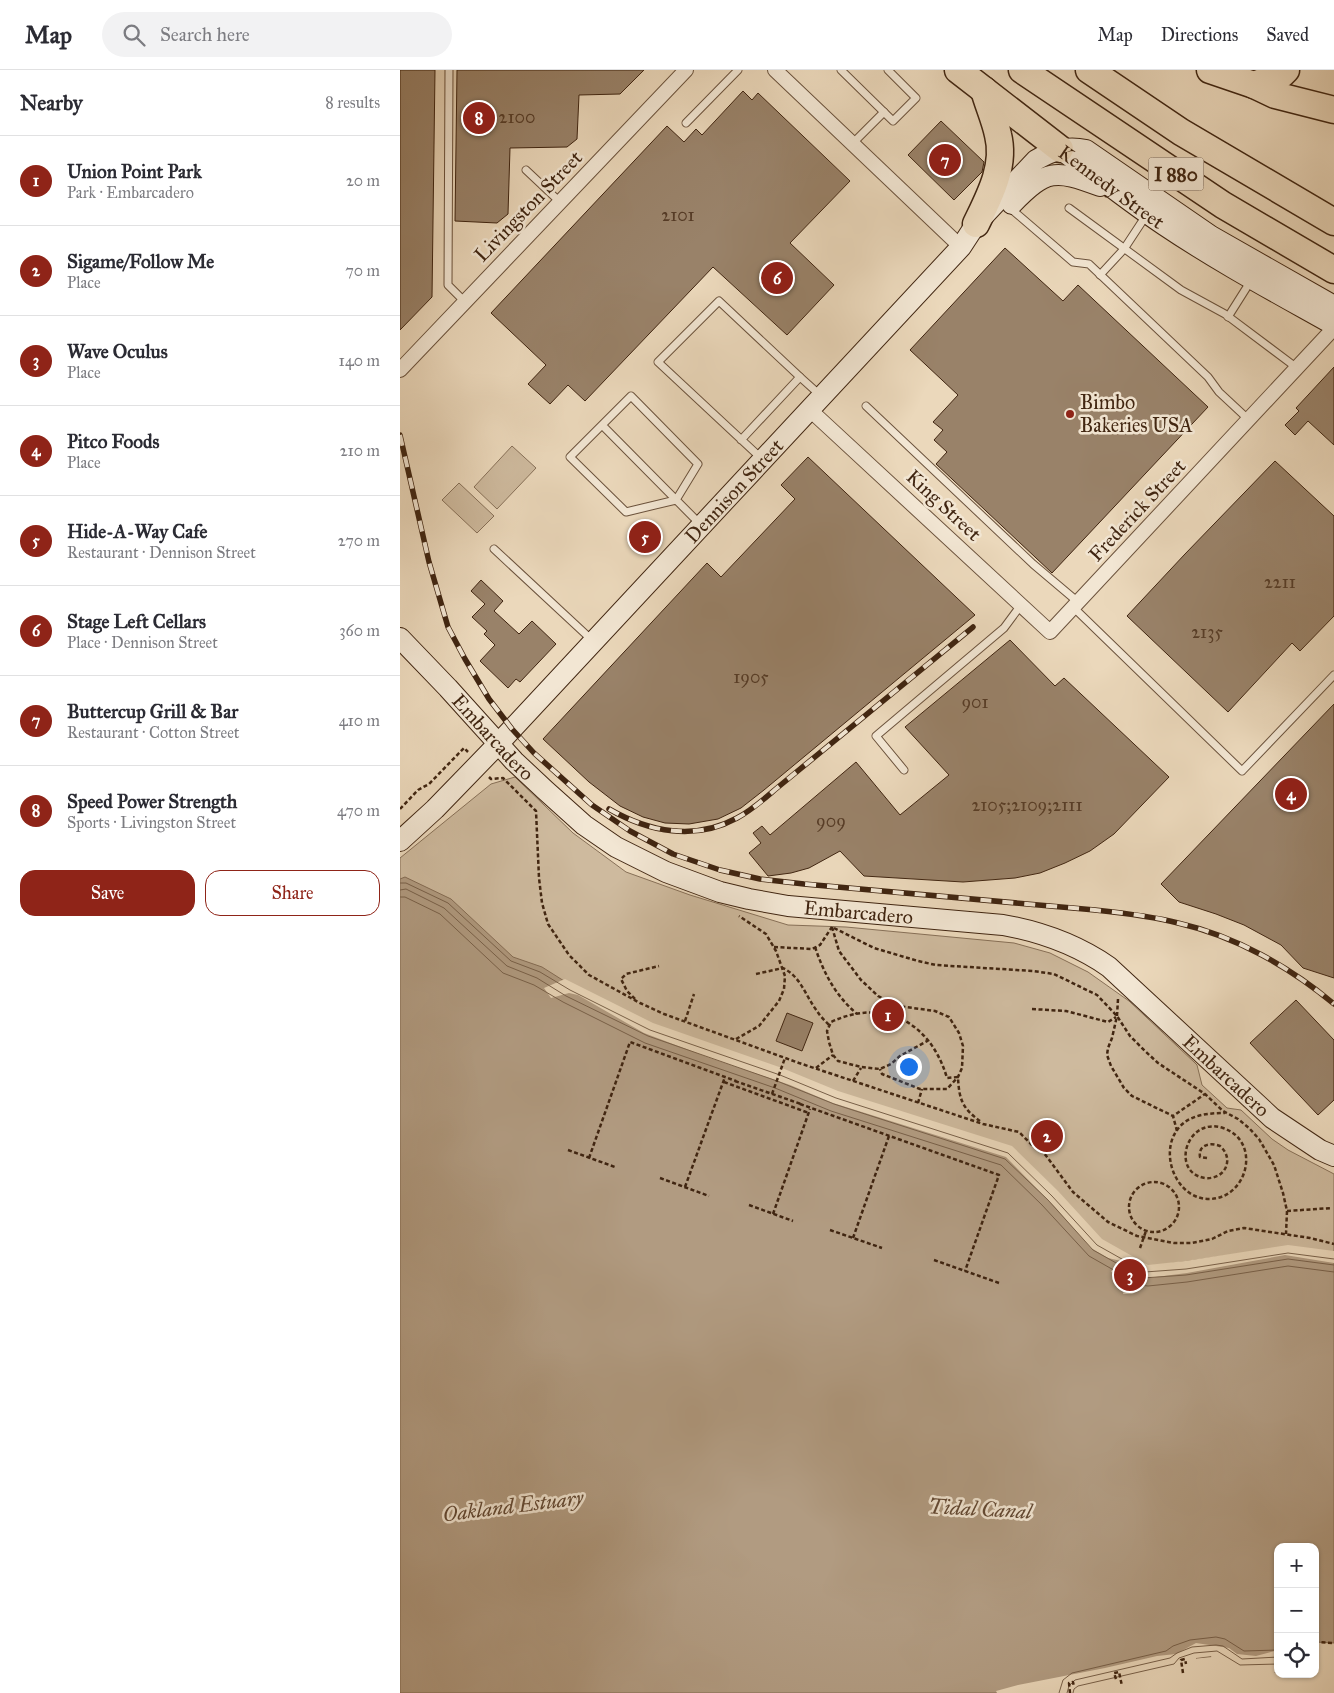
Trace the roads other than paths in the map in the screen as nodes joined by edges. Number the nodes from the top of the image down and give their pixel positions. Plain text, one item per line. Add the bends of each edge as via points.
1 (449, 70) edge
2 (738, 70) edge
3 (775, 70) edge
4 (841, 70) edge
5 (888, 70) edge
6 (958, 70) edge
7 (1022, 70) edge
8 (1089, 70) edge
9 (1210, 70) edge
10 (1286, 70) edge
11 (679, 72) edge
12 (1254, 84) junction
13 (984, 90) junction
14 (1334, 110) edge
15 (884, 112) junction
16 (686, 123) dead end
17 (852, 144) junction
18 (1060, 149) junction
19 (526, 170) dead end
20 (1115, 192) junction
21 (560, 202) junction
22 (1009, 207) junction
23 (1069, 208) dead end
24 (1147, 214) junction
25 (1334, 222) edge
26 (976, 224) junction
27 (961, 247) junction
28 (1124, 249) junction
29 (1334, 270) edge
30 (1100, 275) junction
31 (1252, 279) junction
32 (465, 302) junction
33 (1334, 306) edge
34 (1228, 317) junction
35 (1334, 327) edge
36 (1297, 368) junction
37 (400, 370) edge
38 (800, 377) junction
39 (815, 402) junction
40 (866, 406) dead end
41 (1248, 420) junction
42 (602, 426) junction
43 (741, 440) junction
44 (762, 460) junction
45 (676, 500) junction
46 (702, 525) junction
47 (494, 549) dead end
48 (1021, 605) junction
49 (1075, 605) junction
50 (1050, 632) joint
51 (400, 638) edge
52 (594, 641) junction
53 (1334, 675) edge
54 (499, 743) junction
55 (904, 770) dead end
56 (400, 840) edge
57 (1334, 1156) edge

1 - 32 lane via 448,285
2 - 16 lane
3 - 17 street
4 - 15 lane
5 - 15 lane via 916,98 892,121
6 - 13 highway
7 - 29 highway, I 880 via 1223,205
8 - 25 highway, I 880 via 1181,132
9 - 12 highway
10 - 12 highway
11 - 21 street, Livingston Street
12 - 14 highway via 1275,95
13 - 18 highway
13 - 26 highway via 999,137 1000,153 991,195
15 - 17 lane
17 - 27 street
18 - 20 main road, Kennedy Street
18 - 26 main road, Dennison Street via 1036,160
18 - 33 main road, Kennedy Street via 1086,150 1211,236
19 - 21 lane
20 - 22 main road, Dennison Street via 1060,173 1027,188
20 - 24 main road, Kennedy Street
21 - 32 street, Livingston Street
22 - 27 main road, Dennison Street via 984,234
22 - 30 lane via 1073,262 1089,264
23 - 28 lane
24 - 28 lane
24 - 31 main road, Kennedy Street
26 - 27 main road, Dennison Street
27 - 39 main road, Dennison Street
28 - 30 lane
28 - 34 lane via 1181,290
30 - 41 lane via 1208,377
31 - 34 lane
31 - 35 main road, Kennedy Street
32 - 37 street, Livingston Street
34 - 36 lane
35 - 36 street, Frederick Street
36 - 41 street, Frederick Street
38 - 39 lane
38 - 43 lane
38 - 43 lane via 719,301 658,362
39 - 44 main road, Dennison Street
39 - 48 street, King Street
40 - 49 lane
41 - 49 street, Frederick Street
42 - 45 lane
42 - 45 lane via 570,457 626,512
42 - 45 lane via 631,396 698,464
43 - 44 lane
44 - 46 main road, Dennison Street
45 - 46 lane
46 - 52 main road, Dennison Street
47 - 52 lane
48 - 50 street, King Street
48 - 55 lane via 1004,628 876,736
49 - 50 street, Frederick Street
49 - 53 lane via 1242,771
51 - 54 main road, Embarcadero
52 - 54 main road, Dennison Street
54 - 56 main road, Dennison Street
54 - 57 main road, Embarcadero via 584,825 616,847 666,872 720,892 788,906 828,920 1003,925 1066,941 1109,967 1272,1118

